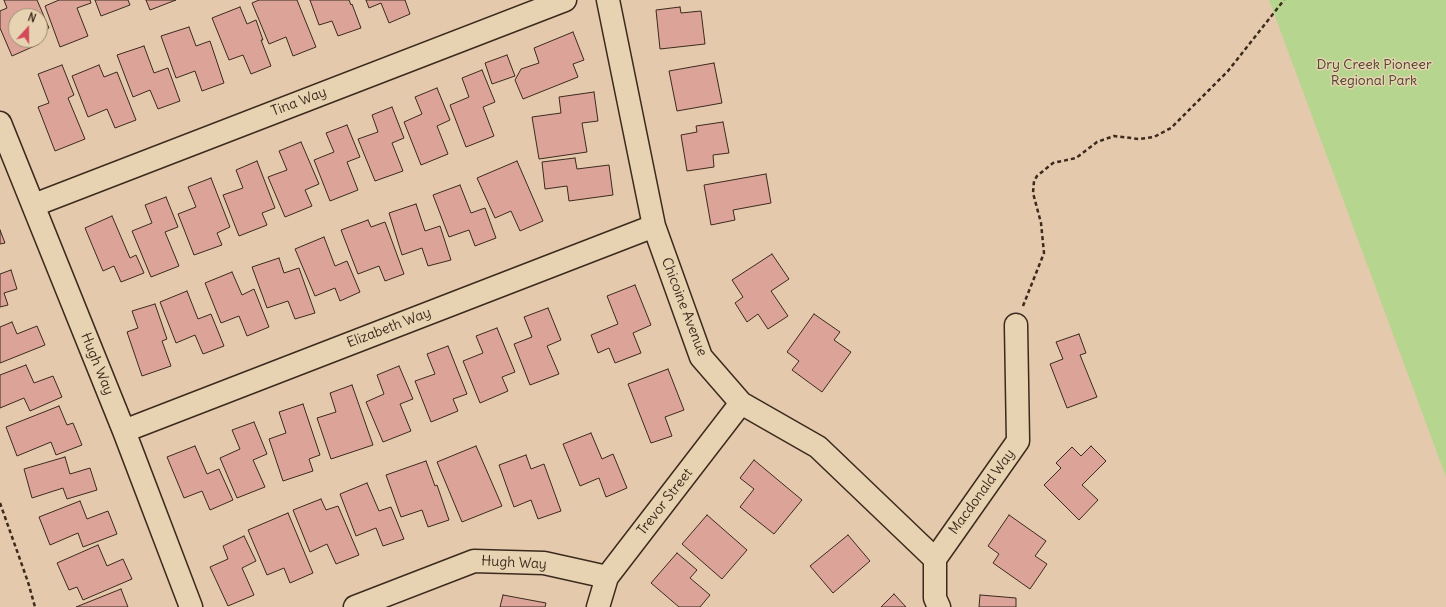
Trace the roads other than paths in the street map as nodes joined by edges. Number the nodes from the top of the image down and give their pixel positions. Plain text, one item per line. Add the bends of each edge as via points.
1 (565, 0) edge
2 (608, 0) edge
3 (0, 123) edge
4 (34, 205) junction
5 (654, 226) junction
6 (1016, 325) road end
7 (741, 403) junction
8 (124, 431) junction
9 (935, 559) junction
10 (607, 577) junction
11 (191, 607) edge
12 (356, 607) edge
13 (598, 607) edge
14 (939, 607) edge

1 - 4 street, Tina Way
2 - 5 street, Chicoine Avenue
3 - 4 street, Hugh Way
4 - 8 street, Hugh Way
5 - 7 street, Chicoine Avenue via 701,357
5 - 8 street, Elizabeth Way
6 - 9 street, Macdonald Way via 1018,441
7 - 9 street, Chicoine Avenue via 818,448
7 - 10 street, Trevor Street
8 - 11 street, Hugh Way
9 - 14 street via 935,598
10 - 12 street, Hugh Way via 544,563 474,561
10 - 13 street, Trevor Street

